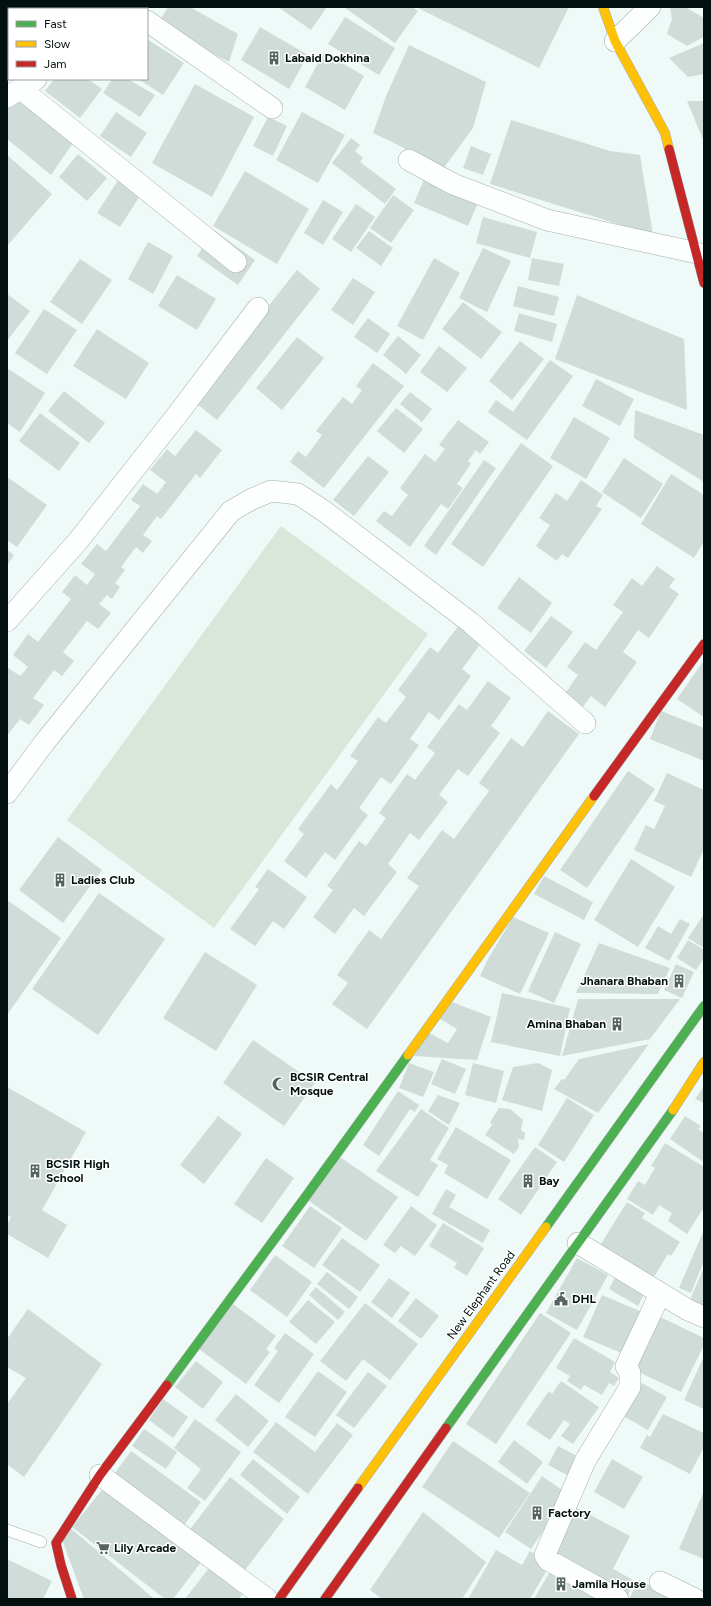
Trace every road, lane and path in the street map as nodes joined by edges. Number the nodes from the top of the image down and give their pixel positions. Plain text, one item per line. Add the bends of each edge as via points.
1 (603, 7) edge
2 (650, 7) edge
3 (148, 22) edge
4 (615, 41) junction
5 (22, 88) edge
6 (272, 108) dead end
7 (409, 160) dead end
8 (697, 253) junction
9 (236, 262) dead end
10 (704, 283) edge
11 (258, 308) dead end
12 (11, 609) edge
13 (704, 644) edge
14 (585, 723) dead end
15 (7, 793) edge
16 (704, 1006) edge
17 (704, 1062) edge
18 (578, 1243) junction
19 (660, 1294) junction
20 (704, 1317) edge
21 (100, 1475) junction
22 (7, 1530) edge
23 (41, 1542) dead end
24 (660, 1582) dead end
25 (72, 1599) edge
26 (267, 1599) edge
27 (279, 1599) edge
28 (325, 1599) edge
29 (618, 1599) edge
30 (695, 1599) edge

1 - 4 main road
2 - 4 street
3 - 6 street
4 - 8 main road via 665,133
5 - 9 street
7 - 8 street via 453,184 547,220
8 - 10 main road
11 - 12 street via 82,535
13 - 21 main road via 304,1199
14 - 15 street via 471,623 324,511 298,494 271,491 231,511 44,743
16 - 27 main road, New Elephant Road
17 - 18 main road via 680,1100
18 - 19 street
18 - 28 main road
19 - 20 street
19 - 29 street via 626,1366 630,1373 630,1386 585,1461 545,1555 548,1560
21 - 25 main road via 56,1543
21 - 26 street
22 - 23 lane
24 - 30 street

